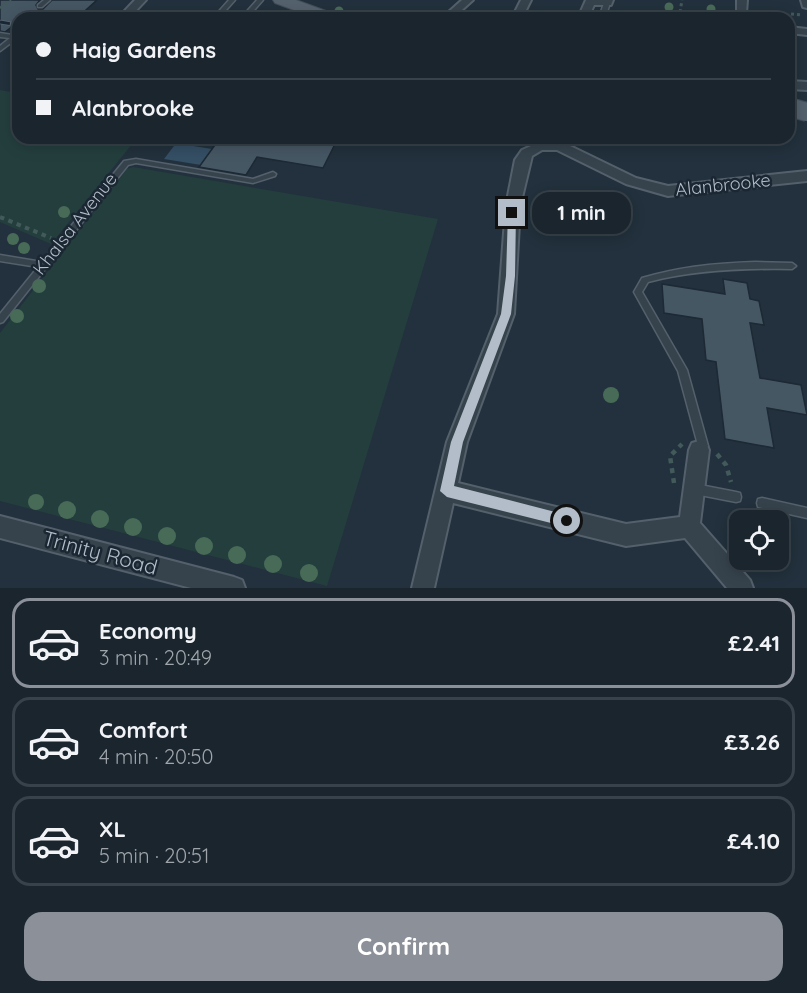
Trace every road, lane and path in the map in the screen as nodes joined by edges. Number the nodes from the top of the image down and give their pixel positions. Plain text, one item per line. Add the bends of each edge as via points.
1 (11, 0) edge
2 (47, 0) edge
3 (141, 0) edge
4 (232, 0) edge
5 (260, 0) edge
6 (281, 0) edge
7 (468, 0) edge
8 (806, 0) edge
9 (608, 1) edge
10 (40, 6) dead end
11 (2, 7) edge
12 (805, 10) edge
13 (129, 12) edge
14 (221, 12) edge
15 (249, 12) edge
16 (314, 12) edge
17 (454, 12) edge
18 (586, 12) edge
19 (273, 174) dead end
20 (807, 176) edge
21 (0, 217) edge
22 (57, 241) junction
23 (0, 258) edge
24 (43, 265) junction
25 (792, 266) dead end
26 (0, 320) edge
27 (701, 448) junction
28 (684, 489) junction
29 (447, 491) junction
30 (724, 495) junction
31 (736, 497) dead end
32 (762, 503) dead end
33 (807, 513) edge
34 (0, 527) edge
35 (689, 527) junction
36 (234, 588) edge
37 (423, 588) edge
38 (742, 588) edge

1 - 11 path
2 - 10 lane
3 - 13 street
4 - 14 lane
5 - 15 lane
6 - 16 main road
7 - 17 street
8 - 12 street
9 - 18 street via 590,2
19 - 22 lane, Khalsa Avenue via 252,181 126,163
20 - 29 street, Alanbrooke via 662,190 631,181 559,146 532,149 522,160 513,206 506,314 457,442
21 - 22 path
22 - 24 lane, Khalsa Avenue
23 - 24 lane
24 - 26 lane, Khalsa Avenue
25 - 27 lane via 738,264 681,270 645,280 638,292 682,370
27 - 28 street
27 - 28 path via 686,443 672,450 669,465
27 - 30 path via 718,456 727,468 731,483
28 - 30 lane
28 - 35 street
29 - 35 street via 626,535
29 - 37 street
30 - 31 lane
32 - 33 lane
34 - 36 street, Trinity Road
35 - 38 street

